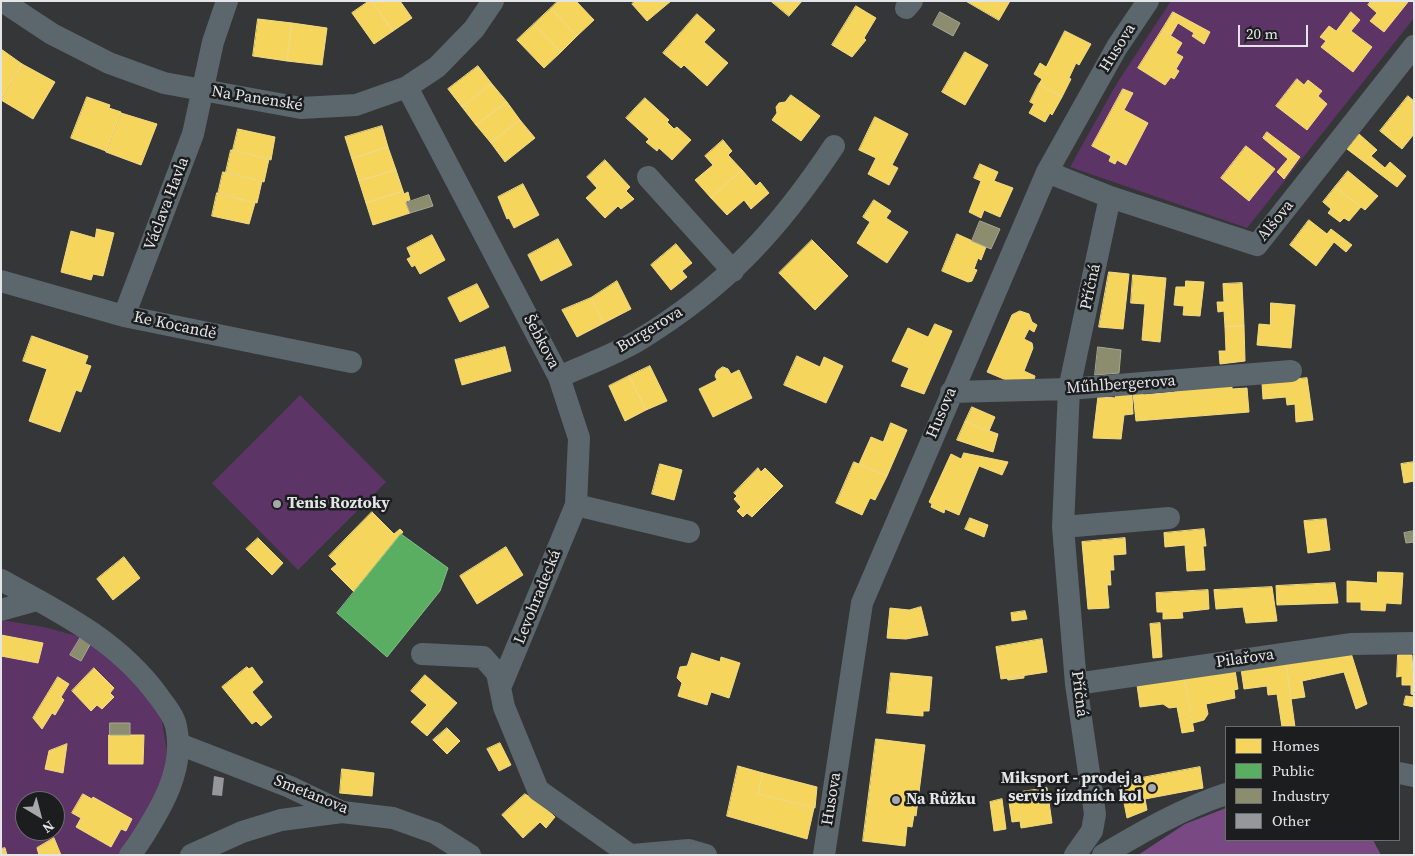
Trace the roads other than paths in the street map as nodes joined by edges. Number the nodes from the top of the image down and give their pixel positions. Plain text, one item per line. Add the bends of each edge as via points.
1 (2, 1) edge
2 (227, 1) edge
3 (494, 1) edge
4 (1148, 1) edge
5 (1414, 46) edge
6 (407, 87) junction
7 (202, 91) junction
8 (834, 146) dead end
9 (1047, 172) junction
10 (648, 177) dead end
11 (1110, 196) junction
12 (733, 271) junction
13 (1, 281) edge
14 (124, 316) junction
15 (350, 362) dead end
16 (1290, 372) dead end
17 (559, 377) junction
18 (1069, 389) junction
19 (951, 392) junction
20 (576, 505) junction
21 (1169, 518) dead end
22 (1064, 527) junction
23 (689, 532) dead end
24 (1, 580) edge
25 (37, 600) junction
26 (1, 610) edge
27 (1414, 643) edge
28 (422, 654) dead end
29 (1076, 684) junction
30 (500, 688) junction
31 (179, 744) junction
32 (1400, 773) edge
33 (1414, 776) edge
34 (1225, 794) edge
35 (342, 812) junction
36 (130, 855) edge
37 (190, 855) edge
38 (470, 855) edge
39 (631, 855) edge
40 (706, 855) edge
41 (824, 855) edge
42 (1075, 855) edge
43 (1104, 855) edge

1 - 7 street, Na Panenské via 52,34 110,63 164,84
2 - 7 street, Václava Havla via 213,42
3 - 6 street, Na Panenské via 474,29 437,67
4 - 9 street, Husova via 1117,47
5 - 11 street, Alšova via 1258,245
6 - 7 street, Na Panenské via 356,105 300,108
6 - 17 street, Šebkova
7 - 14 street, Václava Havla via 193,134
8 - 12 street, Burgerova via 770,234
9 - 11 street, Alšova
9 - 19 street, Husova
10 - 12 street
11 - 18 street, Příčná
12 - 17 street, Burgerova via 695,302 637,341
13 - 14 street, Ke Kocandě
14 - 15 street, Ke Kocandě
16 - 18 street, Műhlbergerova
17 - 20 street, Šebkova via 579,438
18 - 19 street, Műhlbergerova
18 - 22 street, Příčná
19 - 41 street, Husova via 862,603
20 - 23 street
20 - 30 street, Levohradecká
21 - 22 street
22 - 29 street, Příčná
24 - 25 street
25 - 26 street
25 - 31 street via 74,619 146,678 176,724
27 - 29 street, Pilařova via 1352,644
28 - 30 street via 483,657 497,672
29 - 42 street, Příčná via 1095,814 1092,831
30 - 39 street via 504,707 538,790
31 - 35 street, Smetanova via 290,787
31 - 36 street via 175,773 164,801
32 - 33 street
34 - 43 street via 1141,833
35 - 37 street via 281,820 242,832
35 - 38 street, Smetanova via 393,818 435,833
39 - 40 street via 689,850

